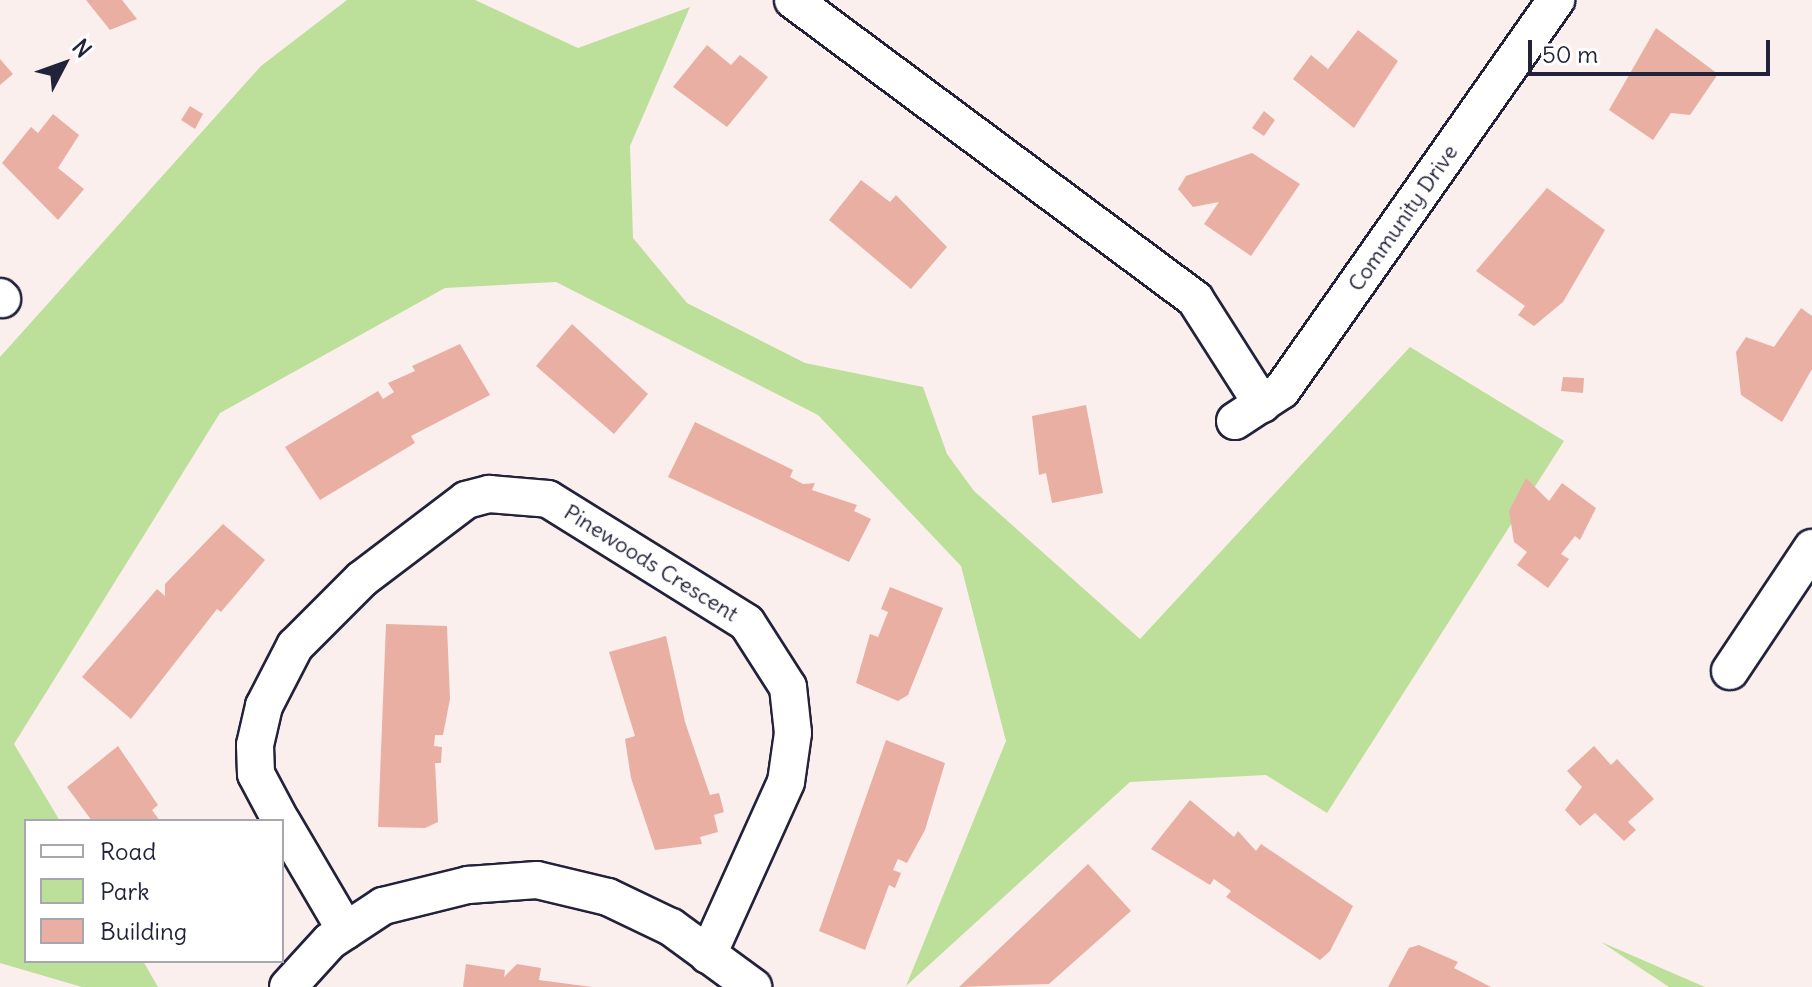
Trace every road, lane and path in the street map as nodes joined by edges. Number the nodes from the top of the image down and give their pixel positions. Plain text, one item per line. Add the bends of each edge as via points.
1 (793, 0) edge
2 (1556, 0) edge
3 (1812, 548) edge
4 (1730, 671) dead end
5 (280, 819) edge
6 (284, 825) edge
7 (346, 931) junction
8 (708, 955) junction
9 (288, 987) edge
10 (753, 987) edge

1 - 2 street, Community Drive via 1195,299 1249,412 1282,390
3 - 4 street
5 - 8 street, Pinewoods Crescent via 256,774 255,745 264,706 295,646 362,579 466,500 489,494 548,499 747,623 788,687 793,733 786,782
6 - 7 street, Pinewoods Crescent
7 - 8 street via 383,906 468,885 537,880 608,897
7 - 9 street
8 - 10 street

